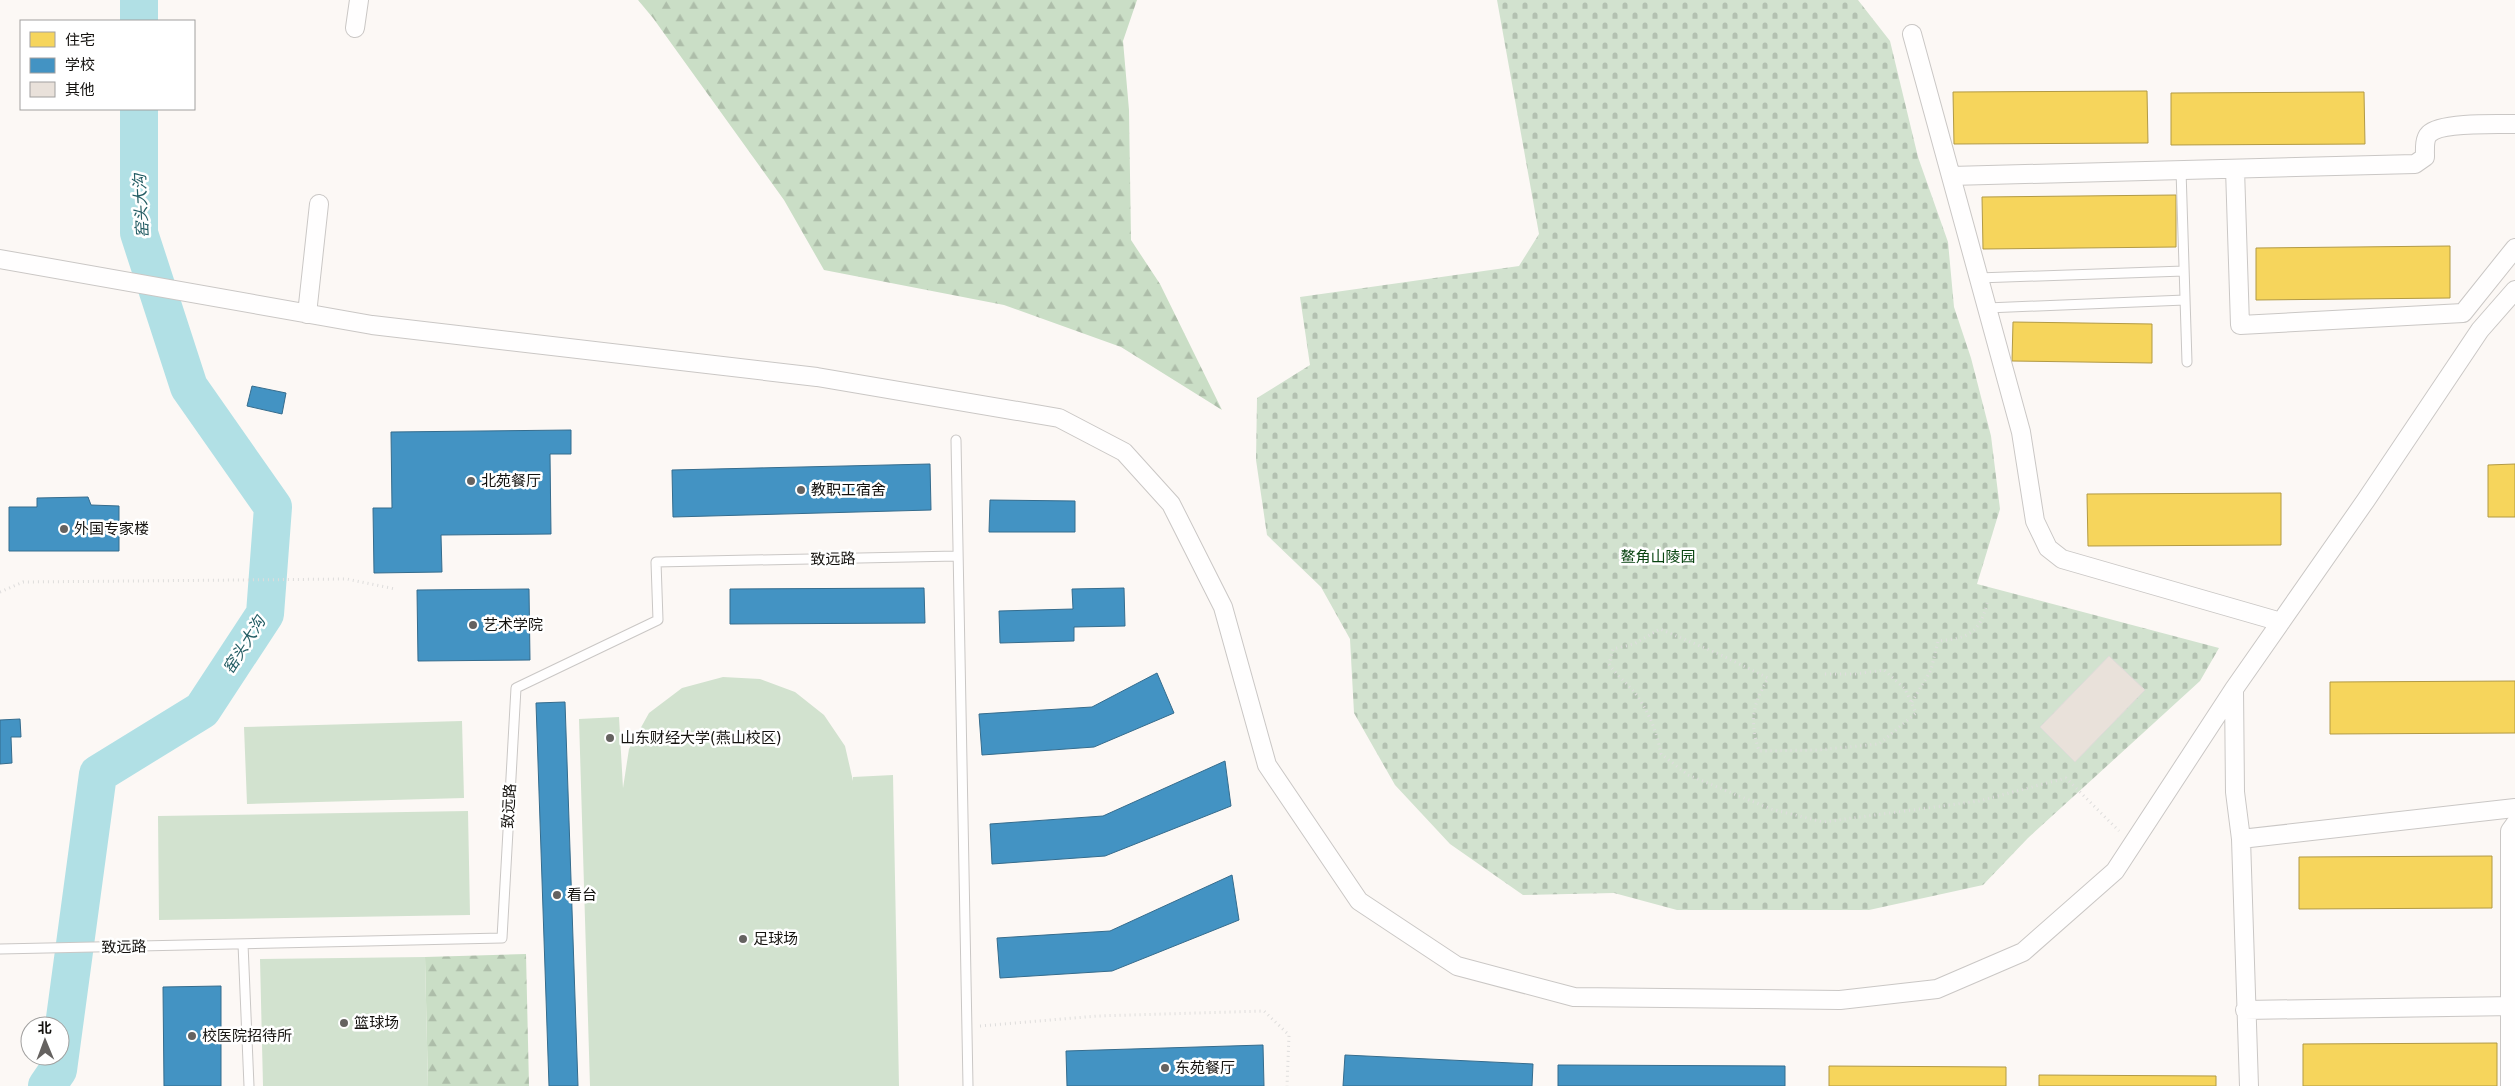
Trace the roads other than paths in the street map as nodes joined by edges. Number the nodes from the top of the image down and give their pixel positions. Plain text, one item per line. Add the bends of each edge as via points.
1 (359, 0) edge
2 (355, 28) dead end
3 (1912, 34) dead end
4 (2515, 124) edge
5 (2235, 169) junction
6 (2181, 170) junction
7 (1951, 176) junction
8 (319, 204) dead end
9 (2515, 248) edge
10 (0, 260) edge
11 (2184, 271) junction
12 (1978, 278) junction
13 (2515, 290) edge
14 (2185, 300) junction
15 (1987, 308) junction
16 (306, 314) junction
17 (2188, 362) dead end
18 (956, 440) dead end
19 (957, 556) junction
20 (2281, 622) junction
21 (2234, 689) junction
22 (2515, 808) edge
23 (2515, 824) edge
24 (2241, 839) junction
25 (244, 944) junction
26 (0, 949) edge
27 (2512, 1006) edge
28 (2245, 1010) junction
29 (249, 1086) edge
30 (968, 1086) edge
31 (2249, 1086) edge
32 (2510, 1086) edge

1 - 2 street
3 - 7 street
4 - 5 street via 2441,127 2430,134 2425,156 2415,164
5 - 6 street
5 - 9 street via 2240,324 2463,313
6 - 7 street
6 - 11 lane
7 - 12 street
8 - 16 street
10 - 16 street
11 - 12 lane
11 - 14 lane
12 - 15 street
13 - 20 street via 2480,330
14 - 15 lane
14 - 17 lane
15 - 20 street via 2021,432 2035,521 2048,548 2062,559
16 - 21 street via 372,325 807,376 1059,418 1124,452 1171,504 1223,608 1267,765 1359,901 1457,966 1574,997 1840,1000 1937,989 2023,952 2115,872
18 - 19 lane
19 - 25 lane, 致远路 via 656,562 658,620 516,688 502,938
19 - 30 lane
20 - 21 street
21 - 24 street via 2235,792
22 - 24 street
23 - 27 street via 2510,832
24 - 28 street
25 - 26 lane, 致远路
25 - 29 lane
27 - 28 street
27 - 32 street
28 - 31 street

